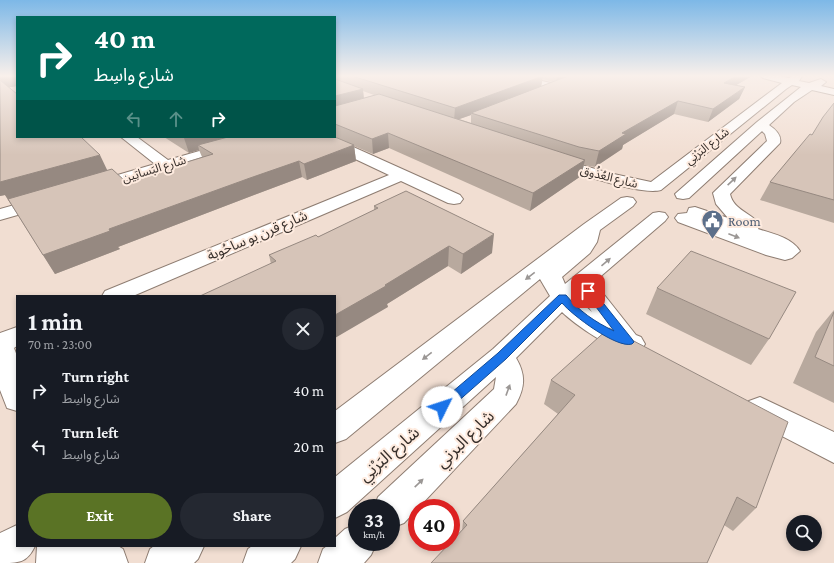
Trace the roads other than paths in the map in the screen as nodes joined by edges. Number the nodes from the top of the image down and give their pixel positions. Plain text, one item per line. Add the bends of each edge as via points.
1 (762, 102) edge
2 (787, 102) edge
3 (761, 125) junction
4 (129, 138) edge
5 (259, 138) edge
6 (322, 138) edge
7 (541, 157) edge
8 (167, 166) junction
9 (570, 167) junction
10 (401, 174) junction
11 (651, 186) junction
12 (76, 193) edge
13 (683, 194) junction
14 (61, 197) edge
15 (454, 199) dead end
16 (627, 200) junction
17 (0, 215) edge
18 (679, 216) junction
19 (591, 228) junction
20 (572, 290) junction
21 (115, 295) edge
22 (16, 336) edge
23 (0, 344) edge
24 (502, 356) junction
25 (657, 356) edge
26 (16, 396) edge
27 (735, 396) edge
28 (336, 428) edge
29 (834, 448) edge
30 (336, 499) edge
31 (400, 501) edge
32 (16, 545) edge
33 (56, 547) edge
34 (85, 547) edge
35 (184, 547) edge
36 (281, 547) edge
37 (349, 551) edge
38 (0, 555) edge
39 (55, 563) edge
40 (109, 563) edge
41 (164, 563) edge
42 (262, 563) edge
43 (337, 563) edge

1 - 11 street, شارع البَرْنِي
2 - 3 street, شارع البَرْنِي
3 - 13 street, شارع البَرْنِي
18 -> 3 street, شارع العُذُوق via 778,243 728,209 722,200 721,193 726,187 773,143 771,132
4 - 8 street
5 - 8 street, شارع البَساتِين
6 - 10 street
7 - 9 street, شارع العُذُوق
8 - 12 street, شارع البَساتِين
9 - 11 street, شارع العُذُوق
9 - 16 street, شارع العُذُوق
10 - 15 street
10 - 21 street, شارع قرن بو ساحُوبة
11 - 13 street, شارع العُذُوق
11 - 16 street via 630,190 625,195
13 - 18 street via 696,205
14 - 17 street
16 - 18 street, شارع العُذُوق via 640,211
16 - 19 street
20 -> 18 street, شارع البَرْنِي
19 - 20 street via 591,235 585,246 551,277 552,282
19 -> 28 street
20 - 24 street, شارع البَرْنِي
20 - 25 street via 571,307 595,326
22 - 23 street
23 - 26 street
24 - 30 street, شارع البَرْنِي
31 -> 24 street, شارع البرني via 506,396 511,384 510,371
27 - 29 street
32 - 38 street
33 - 39 street
34 - 40 street
35 - 41 street
36 - 42 street
37 - 43 street

